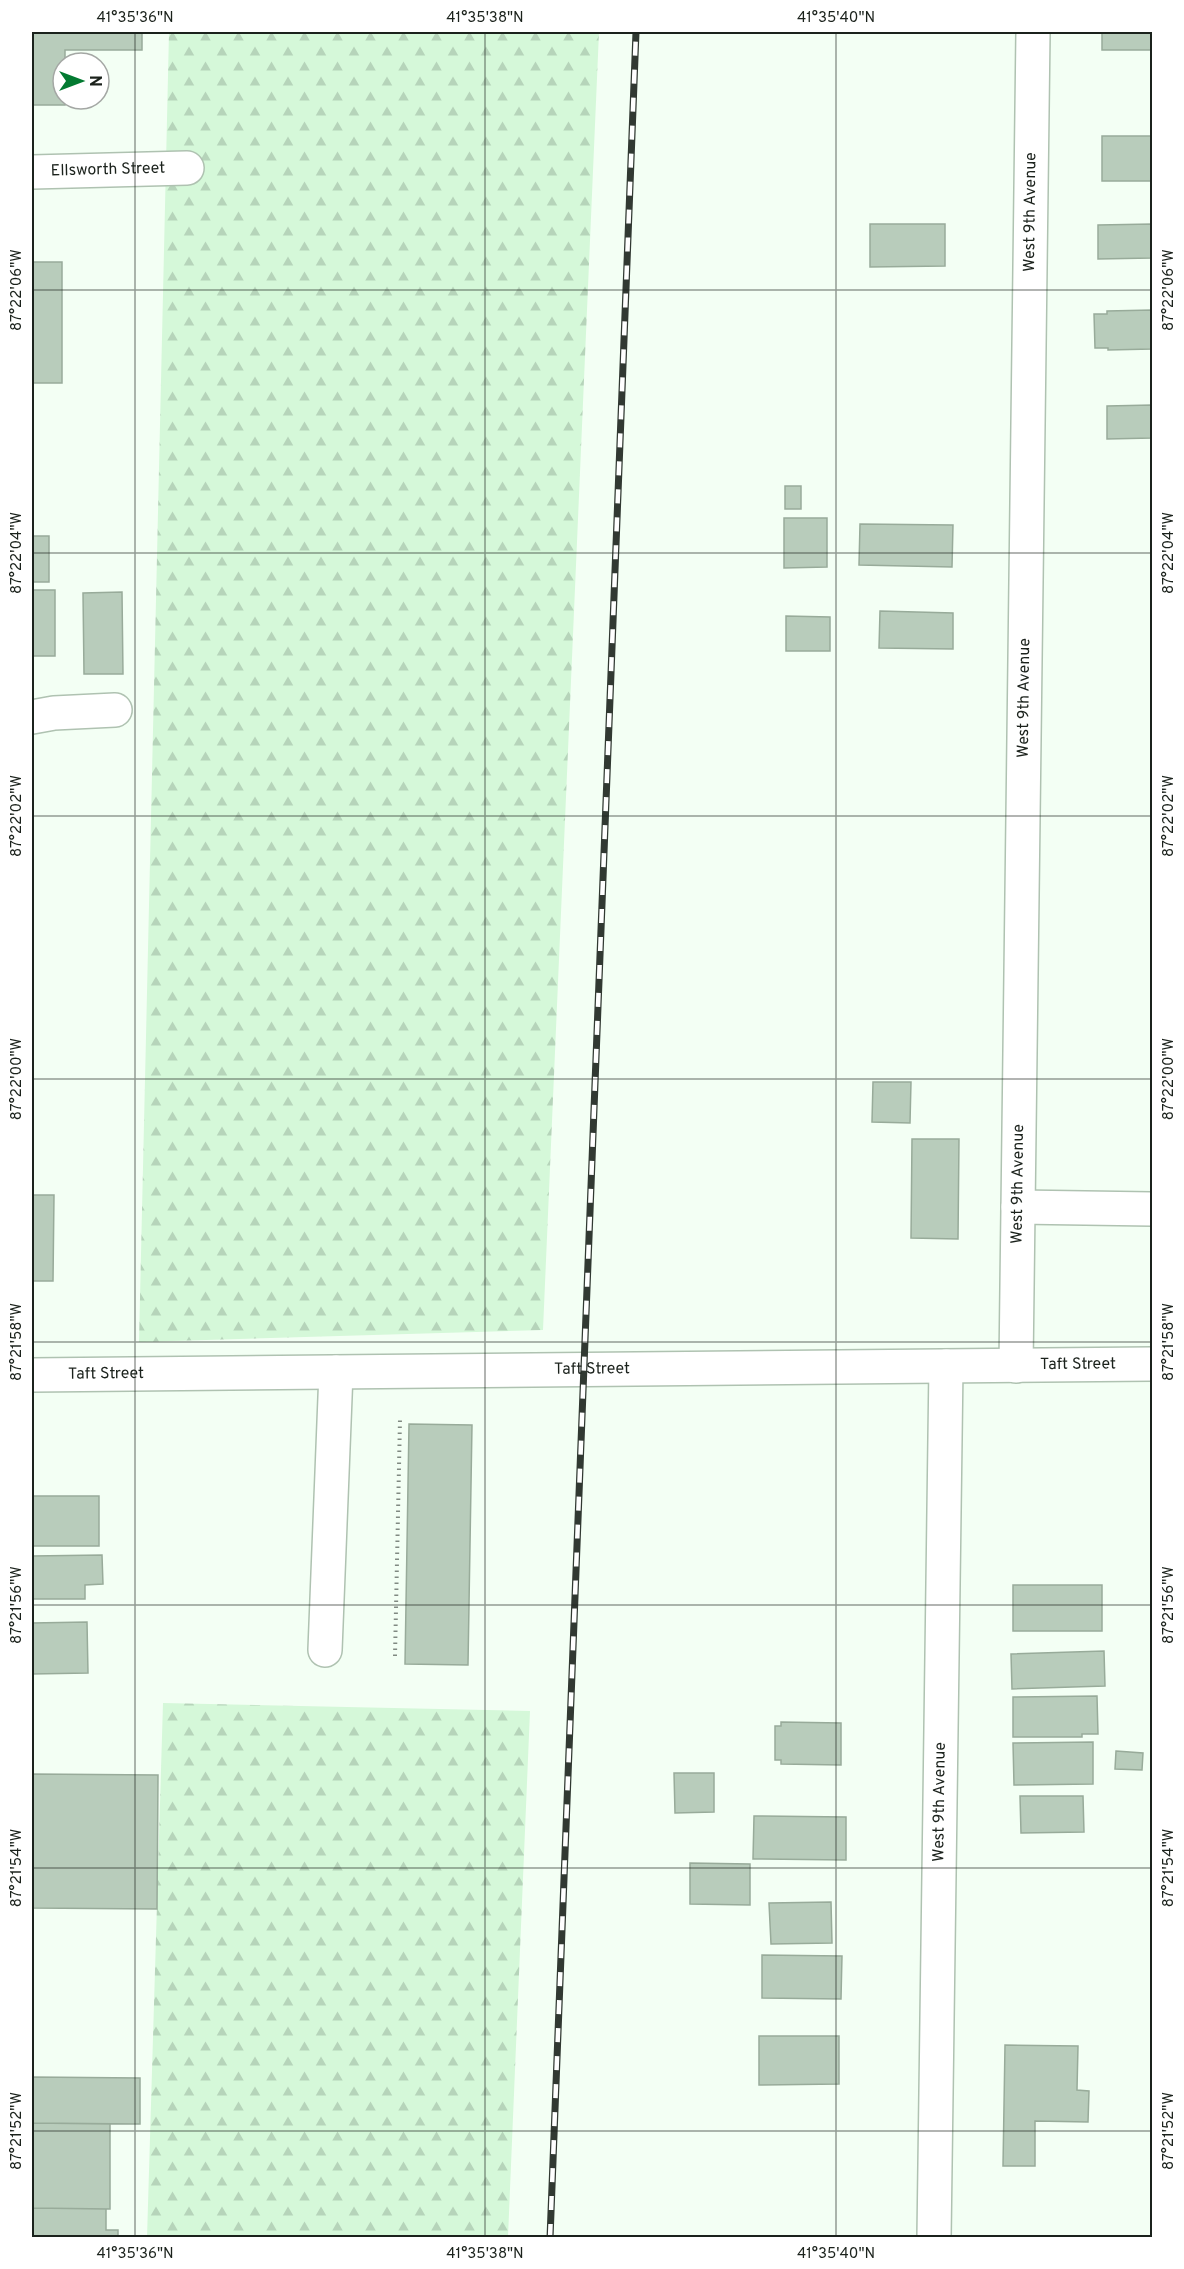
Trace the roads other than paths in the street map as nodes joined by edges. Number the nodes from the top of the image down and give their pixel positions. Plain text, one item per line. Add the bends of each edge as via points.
1 (1033, 32) edge
2 (186, 168) dead end
3 (32, 172) edge
4 (115, 710) dead end
5 (32, 717) edge
6 (1018, 1207) junction
7 (1152, 1209) edge
8 (1152, 1364) edge
9 (946, 1366) junction
10 (1016, 1366) junction
11 (336, 1372) junction
12 (32, 1375) edge
13 (325, 1650) dead end
14 (934, 2238) edge

1 - 6 street, West 9th Avenue
2 - 3 street, Ellsworth Street
4 - 5 street
6 - 7 street
6 - 10 street, West 9th Avenue
8 - 10 street, Taft Street
9 - 10 street, Taft Street
9 - 11 street, Taft Street
9 - 14 street, West 9th Avenue
11 - 12 street, Taft Street
11 - 13 street

